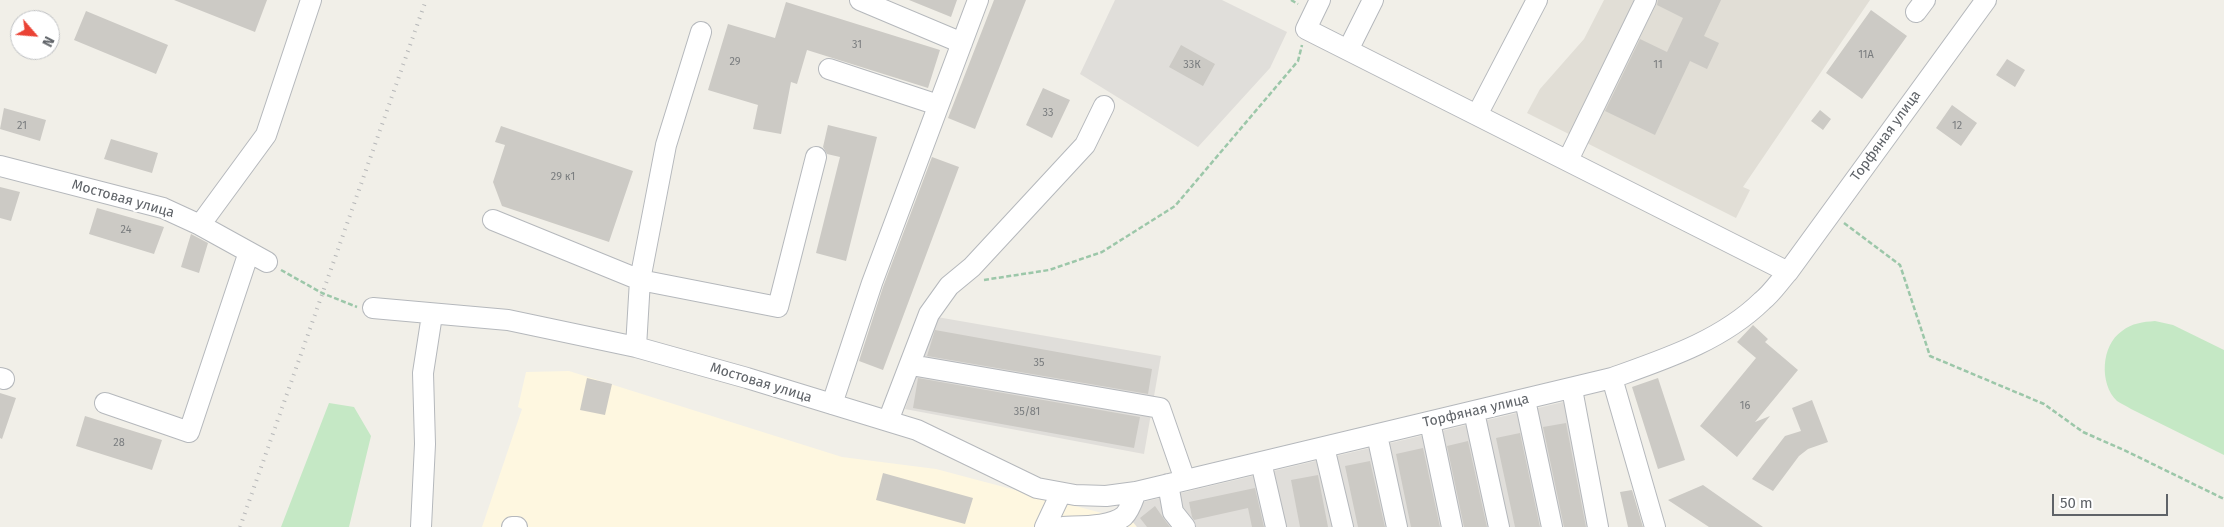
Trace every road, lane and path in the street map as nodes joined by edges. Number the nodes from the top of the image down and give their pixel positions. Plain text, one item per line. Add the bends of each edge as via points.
1 (311, 0) edge
2 (860, 0) edge
3 (978, 0) edge
4 (1320, 0) edge
5 (1373, 0) edge
6 (1537, 0) edge
7 (1646, 0) edge
8 (1986, 0) edge
9 (1306, 29) junction
10 (701, 32) dead end
11 (962, 43) junction
12 (1348, 50) junction
13 (829, 69) dead end
14 (938, 105) junction
15 (1104, 106) dead end
16 (1477, 116) junction
17 (816, 157) dead end
18 (1568, 160) junction
19 (0, 166) edge
20 (1830, 212) junction
21 (492, 220) dead end
22 (200, 225) junction
23 (249, 252) junction
24 (267, 262) joint
25 (1788, 272) junction
26 (640, 280) junction
27 (976, 281) dead end
28 (373, 308) joint
29 (432, 315) junction
30 (636, 347) junction
31 (911, 365) junction
32 (1612, 378) junction
33 (1572, 389) junction
34 (1525, 400) junction
35 (104, 403) dead end
36 (832, 404) junction
37 (1474, 412) junction
38 (888, 421) junction
39 (1430, 422) junction
40 (1377, 435) junction
41 (1324, 447) junction
42 (1261, 462) junction
43 (1176, 482) junction
44 (1136, 492) junction
45 (1061, 493) junction
46 (2224, 499) edge
47 (421, 527) edge
48 (512, 527) edge
49 (517, 527) edge
50 (1045, 527) edge
51 (1063, 527) edge
52 (1185, 527) edge
53 (1276, 527) edge
54 (1342, 527) edge
55 (1397, 527) edge
56 (1452, 527) edge
57 (1499, 527) edge
58 (1552, 527) edge
59 (1598, 527) edge
60 (1655, 527) edge

1 - 22 street via 266,135
2 - 11 street
3 - 11 street
4 - 9 street
5 - 12 street
6 - 16 street
7 - 18 street
8 - 20 street, Торфяная улица
9 - 12 street
9 - 27 path via 1298,61 1175,206 1102,252 1049,270
10 - 26 street via 666,146
11 - 14 street
12 - 16 street
13 - 14 street
14 - 36 street
15 - 31 street via 1085,145 972,267 949,286 929,314
16 - 18 street
17 - 26 street via 778,307
18 - 25 street
19 - 22 street, Мостовая улица via 162,208
20 - 25 street, Торфяная улица
20 - 46 path via 1900,265 1930,356 2044,404 2083,432
21 - 26 street
22 - 23 street, Мостовая улица
23 - 24 street, Мостовая улица
23 - 35 street via 189,432
24 - 28 path via 322,293 357,307
25 - 32 street, Торфяная улица via 1764,300 1735,324 1678,353
26 - 30 street
28 - 29 street, Мостовая улица
29 - 30 street, Мостовая улица via 508,320
29 - 47 street via 422,372 425,444
30 - 36 street, Мостовая улица
31 - 38 street
31 - 43 street via 1160,408
32 - 33 street, Торфяная улица
32 - 60 street
33 - 34 street, Торфяная улица
33 - 59 street
34 - 37 street, Торфяная улица
34 - 58 street
36 - 38 street, Мостовая улица
37 - 39 street, Торфяная улица
37 - 57 street
38 - 45 street, Мостовая улица via 940,440 1037,488
39 - 40 street, Торфяная улица
39 - 56 street
40 - 41 street, Торфяная улица
40 - 55 street
41 - 42 street, Торфяная улица
41 - 54 street
42 - 43 street, Торфяная улица
42 - 53 street
43 - 44 street, Торфяная улица
43 - 52 street via 1173,512
44 - 45 street, Мостовая улица via 1106,496
44 - 51 street via 1119,522
45 - 50 street
48 - 49 street

